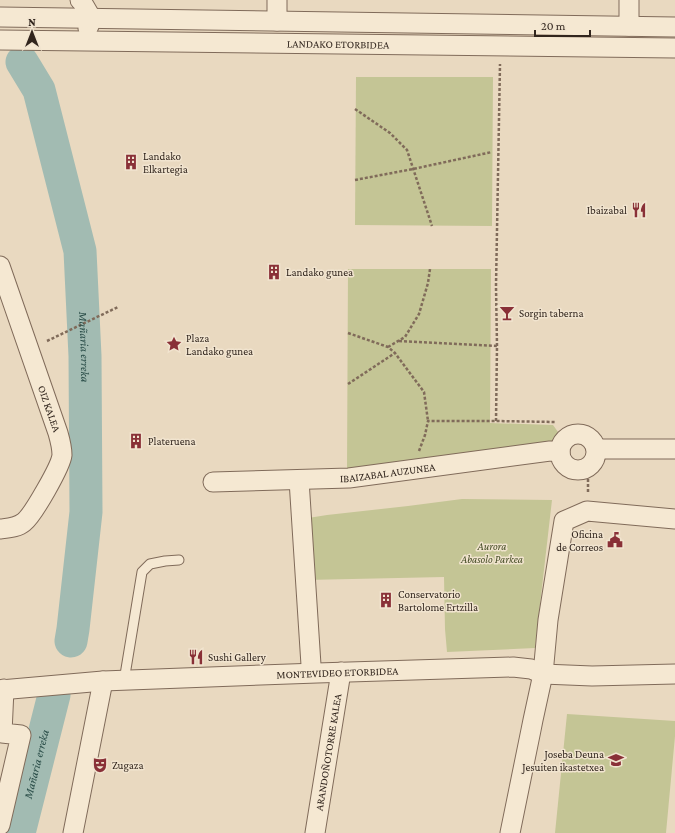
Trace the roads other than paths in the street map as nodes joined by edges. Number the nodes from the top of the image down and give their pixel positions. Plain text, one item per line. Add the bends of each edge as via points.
1 (80, 0) edge
2 (95, 0) edge
3 (277, 0) edge
4 (629, 0) edge
5 (0, 18) edge
6 (92, 19) junction
7 (277, 21) junction
8 (629, 26) junction
9 (675, 27) edge
10 (0, 40) edge
11 (44, 40) junction
12 (675, 48) edge
13 (0, 266) edge
14 (596, 449) junction
15 (675, 449) edge
16 (560, 452) junction
17 (299, 480) junction
18 (213, 482) dead end
19 (675, 519) edge
20 (0, 529) edge
21 (179, 560) dead end
22 (311, 665) dead end
23 (341, 672) junction
24 (543, 674) junction
25 (675, 674) edge
26 (103, 681) junction
27 (124, 681) junction
28 (2, 689) edge
29 (0, 825) edge
30 (73, 833) edge
31 (315, 833) edge
32 (510, 833) edge

1 - 6 street
2 - 6 street
3 - 7 street
4 - 8 street
5 - 6 street, LANDAKO ETORBIDEA
6 - 7 street, LANDAKO ETORBIDEA
6 - 11 street via 84,31 59,32
7 - 8 street, LANDAKO ETORBIDEA
8 - 9 street, LANDAKO ETORBIDEA
10 - 11 street, LANDAKO ETORBIDEA
11 - 12 street, LANDAKO ETORBIDEA
13 - 20 street, OIZ KALEA via 58,433 62,456 33,512 23,523 12,528
14 - 15 street
14 - 16 street via 594,442 578,434 569,437 563,443
14 - 16 street via 592,464 586,469 577,470 566,466
16 - 17 street, IBAIZABAL AUZUNEA via 550,451 340,479
17 - 18 street, IBAIZABAL AUZUNEA
17 - 22 street
19 - 24 street via 587,511 564,521 548,620
21 - 27 lane via 150,564 142,572
23 - 24 street, MONTEVIDEO ETORBIDEA via 513,667
23 - 27 street, MONTEVIDEO ETORBIDEA
23 - 31 street, ARANDOÑOTORRE KALEA
24 - 25 street, MONTEVIDEO ETORBIDEA
24 - 32 street
26 - 27 street, MONTEVIDEO ETORBIDEA
26 - 28 street, MONTEVIDEO ETORBIDEA
26 - 30 street
28 - 29 street via 2,732 21,735

